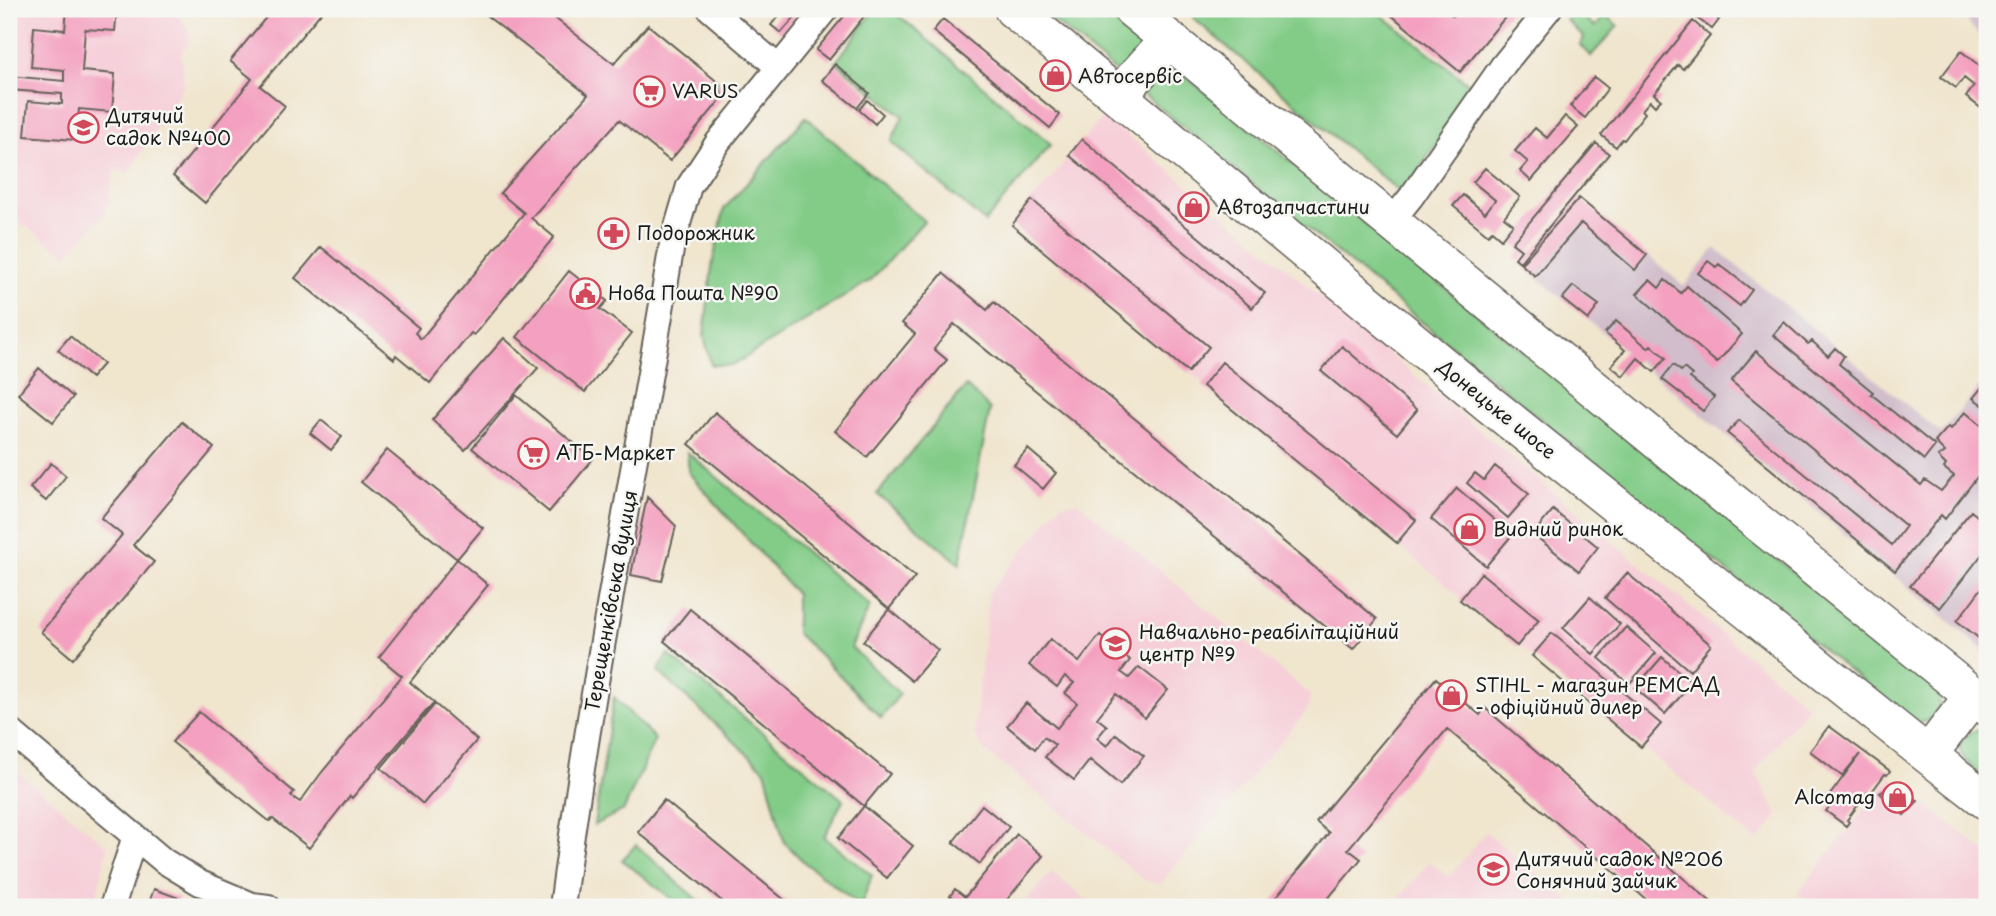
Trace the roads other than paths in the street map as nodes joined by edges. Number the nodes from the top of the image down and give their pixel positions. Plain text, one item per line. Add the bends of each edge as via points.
1 (710, 9) edge
2 (826, 9) edge
3 (1013, 9) edge
4 (1132, 9) edge
5 (1549, 9) edge
6 (1169, 39) junction
7 (778, 67) junction
8 (1119, 95) junction
9 (1391, 222) junction
10 (1980, 701) edge
11 (9, 730) edge
12 (1927, 755) junction
13 (1987, 801) edge
14 (135, 836) junction
15 (113, 907) edge
16 (268, 907) edge
17 (562, 907) edge

1 - 7 street
2 - 7 street, Терещенківська вулиця
3 - 8 highway, Донецьке шосе
4 - 6 highway
5 - 9 street
6 - 8 highway
6 - 9 highway
7 - 17 street, Терещенківська вулиця via 718,142 689,187 672,244 608,606
8 - 12 highway, Донецьке шосе via 1499,411
9 - 10 highway
10 - 12 highway
11 - 14 street
12 - 13 highway, Донецьке шосе
14 - 15 street
14 - 16 street via 200,883

